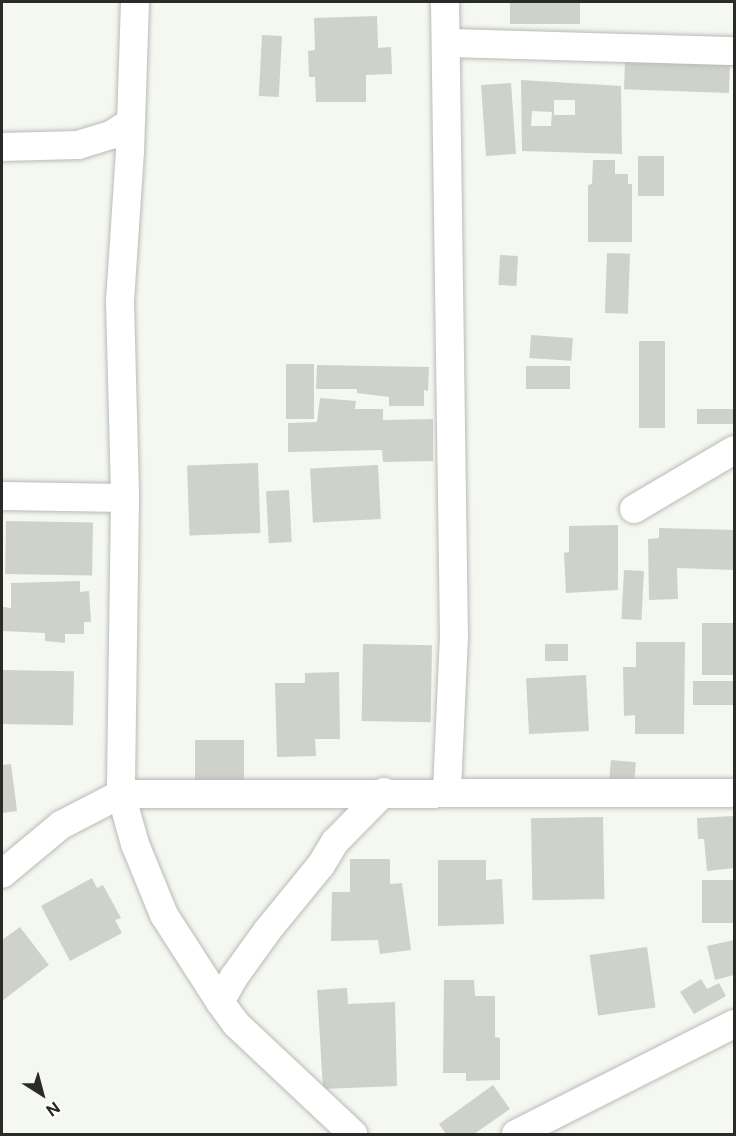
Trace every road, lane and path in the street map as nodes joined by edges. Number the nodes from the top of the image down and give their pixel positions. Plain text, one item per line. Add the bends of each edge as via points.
1 (135, 2) edge
2 (445, 2) edge
3 (446, 43) junction
4 (735, 51) edge
5 (131, 122) junction
6 (2, 147) edge
7 (735, 450) edge
8 (2, 496) edge
9 (124, 498) junction
10 (634, 509) dead end
11 (384, 792) junction
12 (447, 792) junction
13 (735, 793) edge
14 (122, 794) junction
15 (2, 874) edge
16 (220, 1002) junction
17 (735, 1024) edge
18 (354, 1134) edge
19 (516, 1134) edge

1 - 5 street
2 - 3 street
3 - 4 street
3 - 12 street via 454,636
5 - 6 street via 111,135 78,145
5 - 9 street via 120,302
7 - 10 street
8 - 9 street
9 - 14 street
11 - 12 street
11 - 14 street
11 - 16 street via 335,842 260,940
12 - 13 street
14 - 15 street via 61,825
14 - 16 street via 135,844 164,915
16 - 18 street via 236,1024
17 - 19 street

